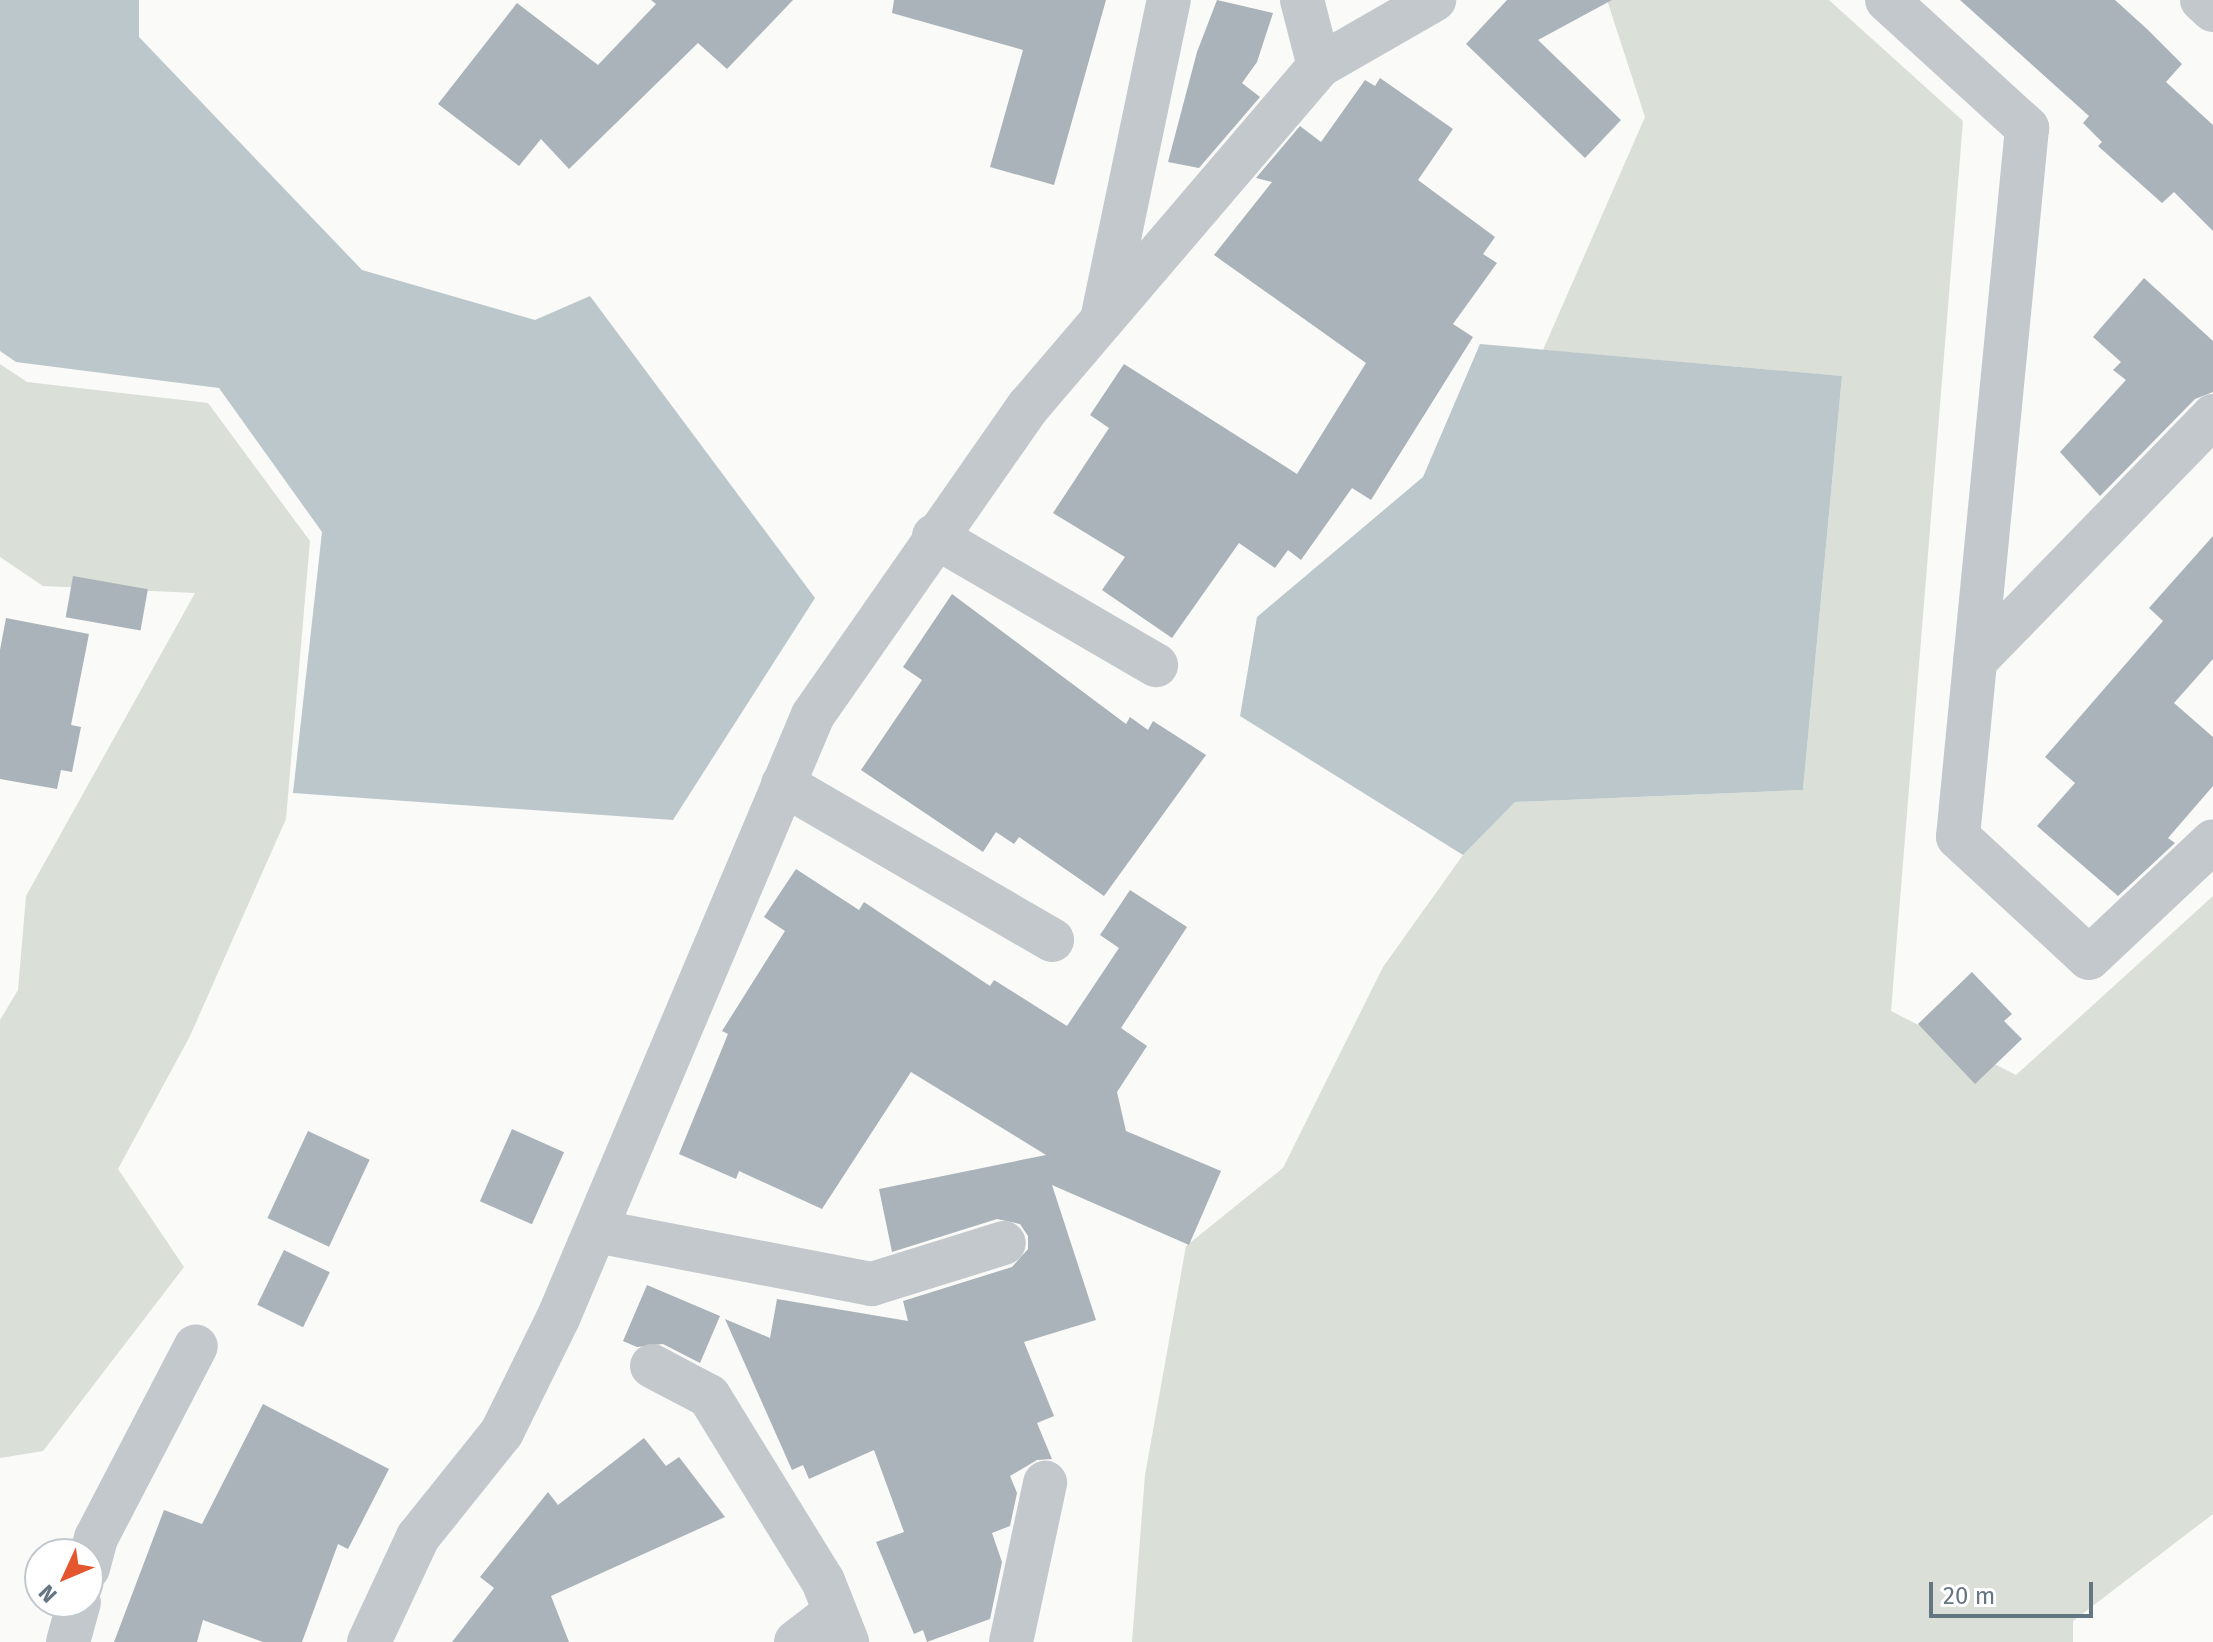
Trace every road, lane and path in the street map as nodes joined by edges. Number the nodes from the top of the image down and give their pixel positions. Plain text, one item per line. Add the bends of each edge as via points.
1 (1169, 0) edge
2 (1302, 0) edge
3 (1434, 0) edge
4 (1887, 0) edge
5 (2202, 0) edge
6 (2213, 10) edge
7 (1319, 66) junction
8 (1101, 322) junction
9 (2213, 416) edge
10 (934, 536) junction
11 (1975, 661) junction
12 (1156, 665) dead end
13 (783, 784) junction
14 (2213, 841) edge
15 (1052, 940) dead end
16 (596, 1231) junction
17 (1004, 1243) dead end
18 (196, 1346) dead end
19 (652, 1366) dead end
20 (1045, 1483) dead end
21 (96, 1538) edge
22 (75, 1618) edge
23 (841, 1627) edge
24 (68, 1642) edge
25 (369, 1642) edge
26 (796, 1642) edge
27 (1011, 1642) edge

1 - 8 street
2 - 7 street
3 - 7 street
4 - 11 street via 2027,128
5 - 6 street
7 - 8 street
8 - 10 street via 1028,407
9 - 11 street
10 - 12 street
10 - 13 street via 813,715
11 - 14 street via 1958,837 2089,958
13 - 15 street
13 - 16 street
16 - 17 street via 872,1284
16 - 25 street via 502,1432 418,1537
18 - 21 street
19 - 23 street via 709,1396 823,1581
20 - 27 street
22 - 24 street
23 - 26 street

